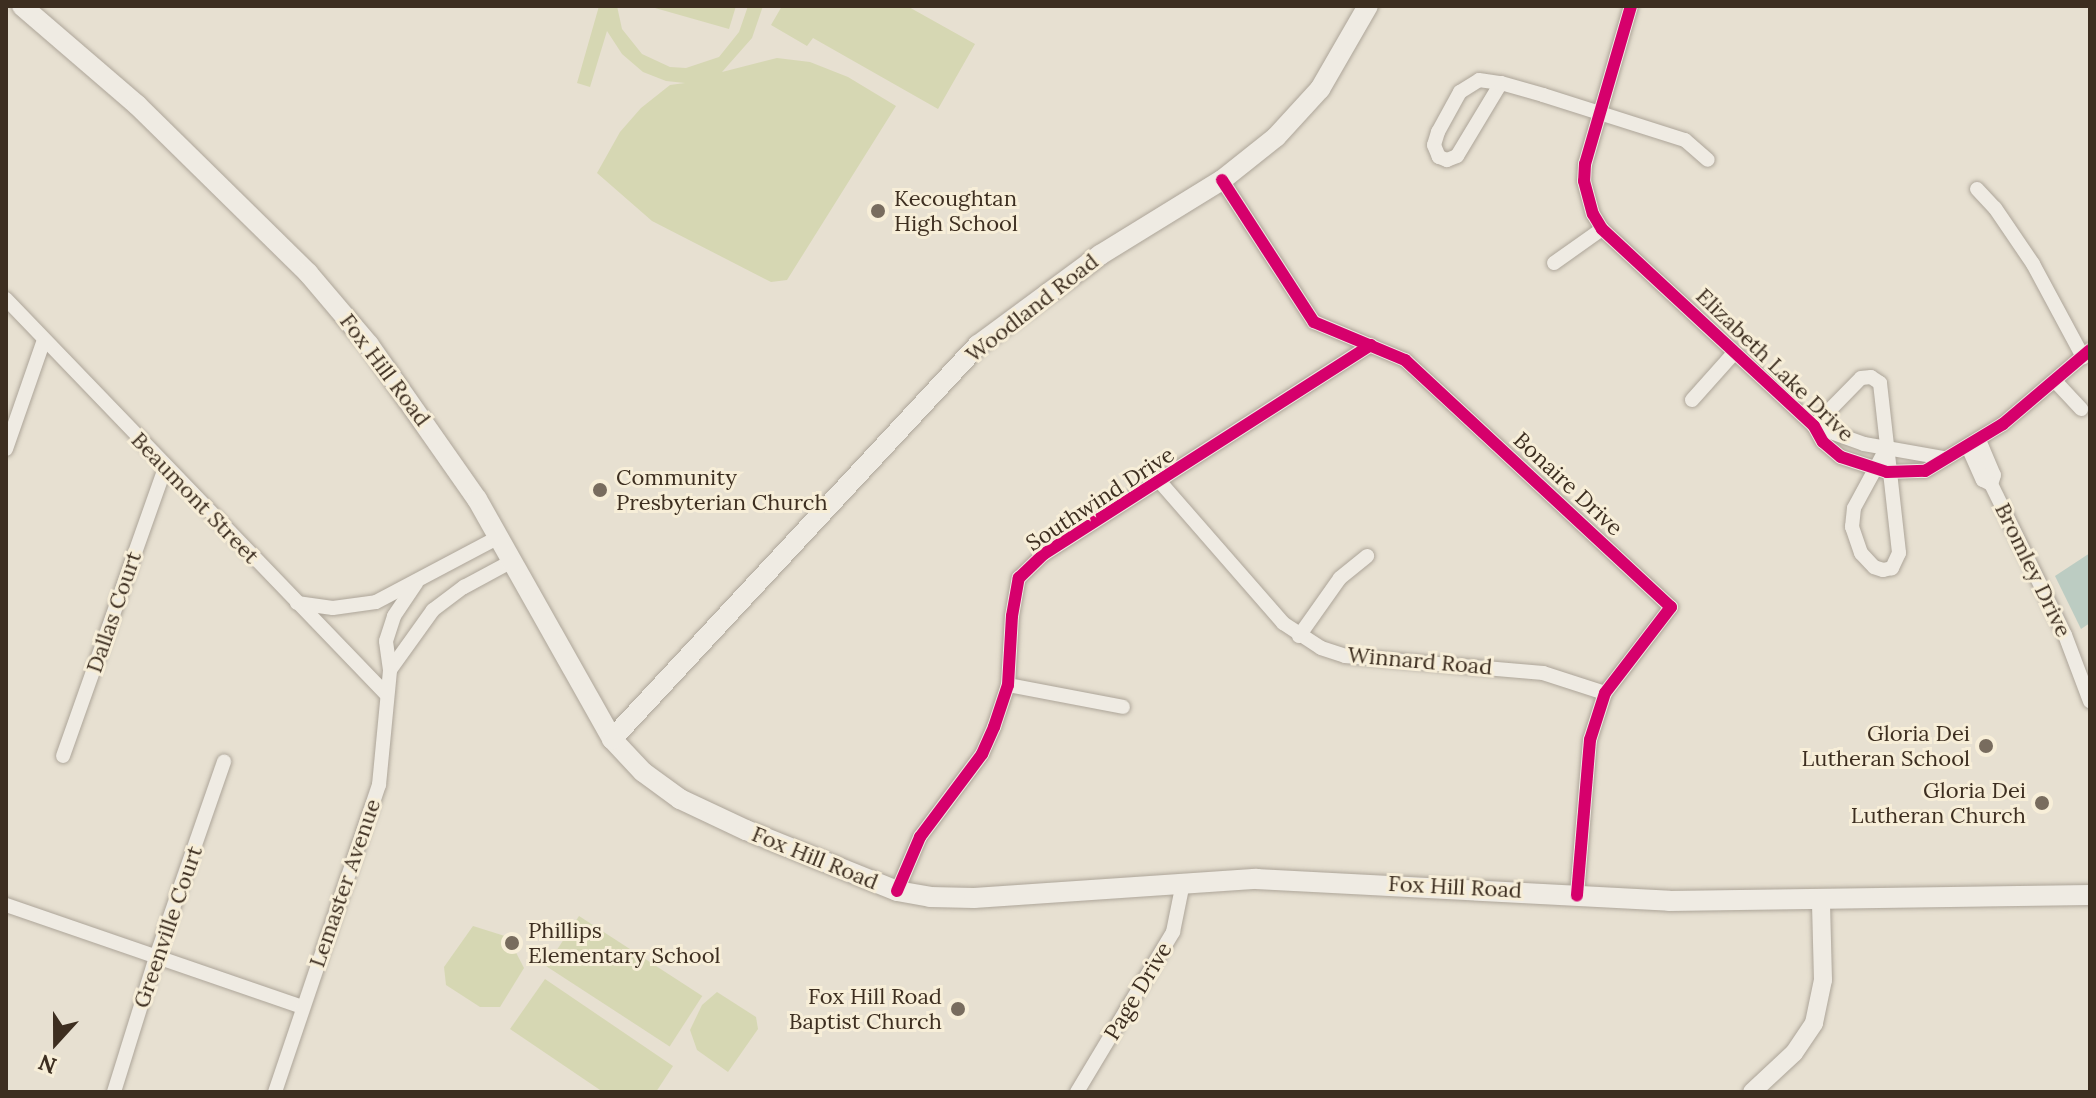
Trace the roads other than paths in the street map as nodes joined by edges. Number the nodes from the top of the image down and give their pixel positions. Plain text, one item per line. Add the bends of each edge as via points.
1 (22, 6) edge
2 (1368, 6) edge
3 (1631, 6) edge
4 (1501, 83) junction
5 (1600, 112) junction
6 (1708, 160) dead end
7 (1222, 180) junction
8 (1977, 189) dead end
9 (1602, 229) junction
10 (1554, 263) dead end
11 (6, 299) edge
12 (44, 340) junction
13 (1371, 345) junction
14 (1734, 353) junction
15 (2087, 353) edge
16 (2056, 382) junction
17 (1692, 400) dead end
18 (2081, 409) dead end
19 (1814, 426) junction
20 (1974, 444) junction
21 (6, 449) edge
22 (1886, 449) junction
23 (1943, 458) junction
24 (165, 468) junction
25 (1872, 470) junction
26 (1889, 473) junction
27 (1161, 483) junction
28 (499, 537) junction
29 (1367, 556) dead end
30 (512, 561) junction
31 (416, 583) junction
32 (296, 603) junction
33 (1299, 636) junction
34 (390, 670) junction
35 (1008, 685) junction
36 (1605, 693) junction
37 (386, 694) junction
38 (2090, 701) edge
39 (1123, 707) dead end
40 (612, 739) junction
41 (63, 756) dead end
42 (224, 762) dead end
43 (1183, 883) junction
44 (897, 891) junction
45 (1577, 895) junction
46 (2090, 895) edge
47 (1821, 901) junction
48 (7, 910) edge
49 (156, 957) junction
50 (302, 1007) junction
51 (114, 1092) edge
52 (275, 1092) edge
53 (1077, 1092) edge
54 (1752, 1092) edge

1 - 28 main road, Fox Hill Road via 137,105 308,273 407,396
2 - 7 main road, Woodland Road via 1320,89 1276,137
3 - 5 street, Elizabeth Lake Drive
4 - 4 street via 1472,82 1460,92 1436,136 1439,157 1452,159 1462,151
4 - 5 street
5 - 6 street via 1685,140
5 - 9 street, Elizabeth Lake Drive via 1584,181
7 - 13 street, Bonaire Drive via 1314,322
7 - 40 main road, Woodland Road via 1100,255 978,345
8 - 15 street via 2033,264
9 - 10 street
9 - 14 street, Elizabeth Lake Drive
11 - 12 street, Beaumont Street
12 - 21 street
12 - 24 street, Beaumont Street
13 - 27 street, Southwind Drive
13 - 36 street, Bonaire Drive via 1405,360 1671,607
14 - 17 street
14 - 19 street, Elizabeth Lake Drive
15 - 16 street, Elizabeth Lake Drive
16 - 18 street
16 - 20 street, Elizabeth Lake Drive
19 - 22 street, Elizabeth Lake Drive
19 - 22 street, Elizabeth Lake Drive via 1856,382 1871,377 1881,387
19 - 25 street, Elizabeth Lake Drive via 1841,457
20 - 23 street, Elizabeth Lake Drive
20 - 38 street, Bromley Drive via 1983,480 1991,484 2065,635
22 - 23 street, Elizabeth Lake Drive
22 - 25 street
22 - 26 street
23 - 26 street, Elizabeth Lake Drive via 1916,473
24 - 32 street, Beaumont Street
24 - 41 street, Dallas Court
25 - 26 street, Elizabeth Lake Drive
25 - 26 street via 1854,508 1853,533 1861,553 1883,570 1892,568 1899,553
27 - 33 street, Winnard Road via 1269,609
27 - 35 street, Southwind Drive via 1044,554 1019,578
28 - 30 main road, Fox Hill Road
28 - 31 street, Lemaster Avenue
29 - 33 street via 1340,578
30 - 34 street, Lemaster Avenue via 433,610
30 - 40 main road, Fox Hill Road
31 - 32 street, Lemaster Avenue via 360,606
31 - 34 street, Lemaster Avenue via 388,629
32 - 37 street, Beaumont Street
33 - 36 street, Winnard Road via 1345,656 1543,673
34 - 37 street, Lemaster Avenue
35 - 39 street
35 - 44 street, Southwind Drive via 982,754 920,837
36 - 45 street, Bonaire Drive via 1590,740
37 - 50 street, Lemaster Avenue via 379,785
40 - 44 main road, Fox Hill Road via 643,772 680,799
42 - 49 street, Greenville Court
43 - 44 main road, Fox Hill Road via 974,898
43 - 45 main road, Fox Hill Road via 1256,879
43 - 53 street, Page Drive via 1173,932
45 - 47 main road, Fox Hill Road
46 - 47 main road, Fox Hill Road
47 - 54 street via 1823,980 1814,1023 1794,1053
48 - 49 street
49 - 50 street
49 - 51 street, Greenville Court
50 - 52 street, Lemaster Avenue

